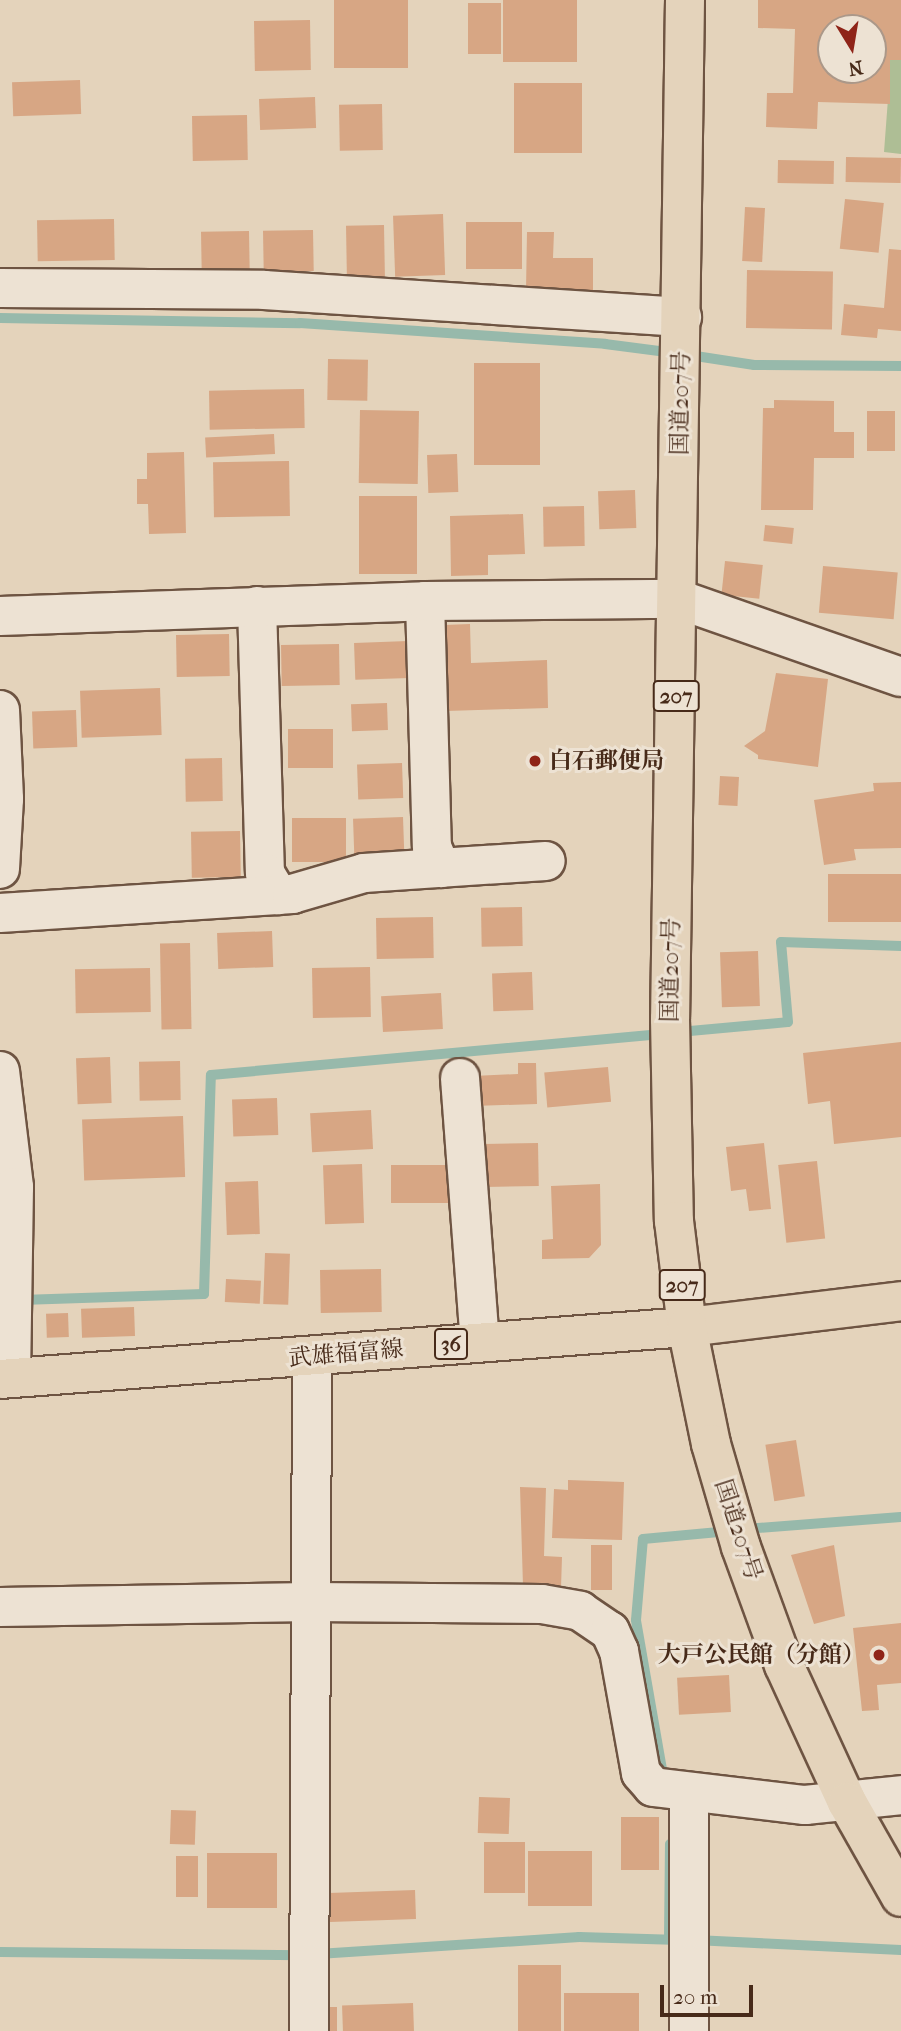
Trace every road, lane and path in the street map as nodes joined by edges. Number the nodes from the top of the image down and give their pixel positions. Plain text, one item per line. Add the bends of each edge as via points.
1 (685, 0) edge
2 (0, 288) edge
3 (681, 346) junction
4 (678, 599) junction
5 (425, 601) junction
6 (257, 606) junction
7 (0, 616) edge
8 (901, 677) edge
9 (0, 710) edge
10 (546, 861) dead end
11 (440, 868) junction
12 (0, 869) edge
13 (278, 895) junction
14 (0, 913) edge
15 (0, 1071) edge
16 (460, 1078) dead end
17 (901, 1301) edge
18 (687, 1326) junction
19 (480, 1342) junction
20 (312, 1357) junction
21 (6, 1378) edge
22 (311, 1602) junction
23 (0, 1607) edge
24 (673, 1791) junction
25 (901, 1795) edge
26 (847, 1802) junction
27 (901, 1897) edge
28 (309, 2031) edge
29 (689, 2031) edge

1 - 3 main road, 国道207号 / 207
2 - 3 street via 264,290
3 - 4 main road, 国道207号 / 207
4 - 5 street
4 - 8 street
4 - 18 main road, 国道207号 / 207 via 670,1034 674,1221
5 - 6 street
5 - 11 street via 432,847
6 - 7 street
6 - 13 street via 265,873
9 - 12 street via 4,799
10 - 11 street
11 - 13 street via 365,873
13 - 14 street
15 - 21 street via 14,1186
16 - 19 street
17 - 18 main road, 武雄福富線 / 36
18 - 19 main road, 武雄福富線 / 36
18 - 26 main road, 国道207号 / 207 via 736,1531 784,1665
19 - 20 main road, 武雄福富線 / 36
20 - 21 main road, 武雄福富線 / 36
20 - 22 street
22 - 23 street
22 - 24 street via 542,1604 580,1611 610,1631 619,1651 641,1773
22 - 28 street
24 - 26 street via 805,1805
24 - 29 street via 686,1922
25 - 26 street
26 - 27 main road, 国道207号 / 207

